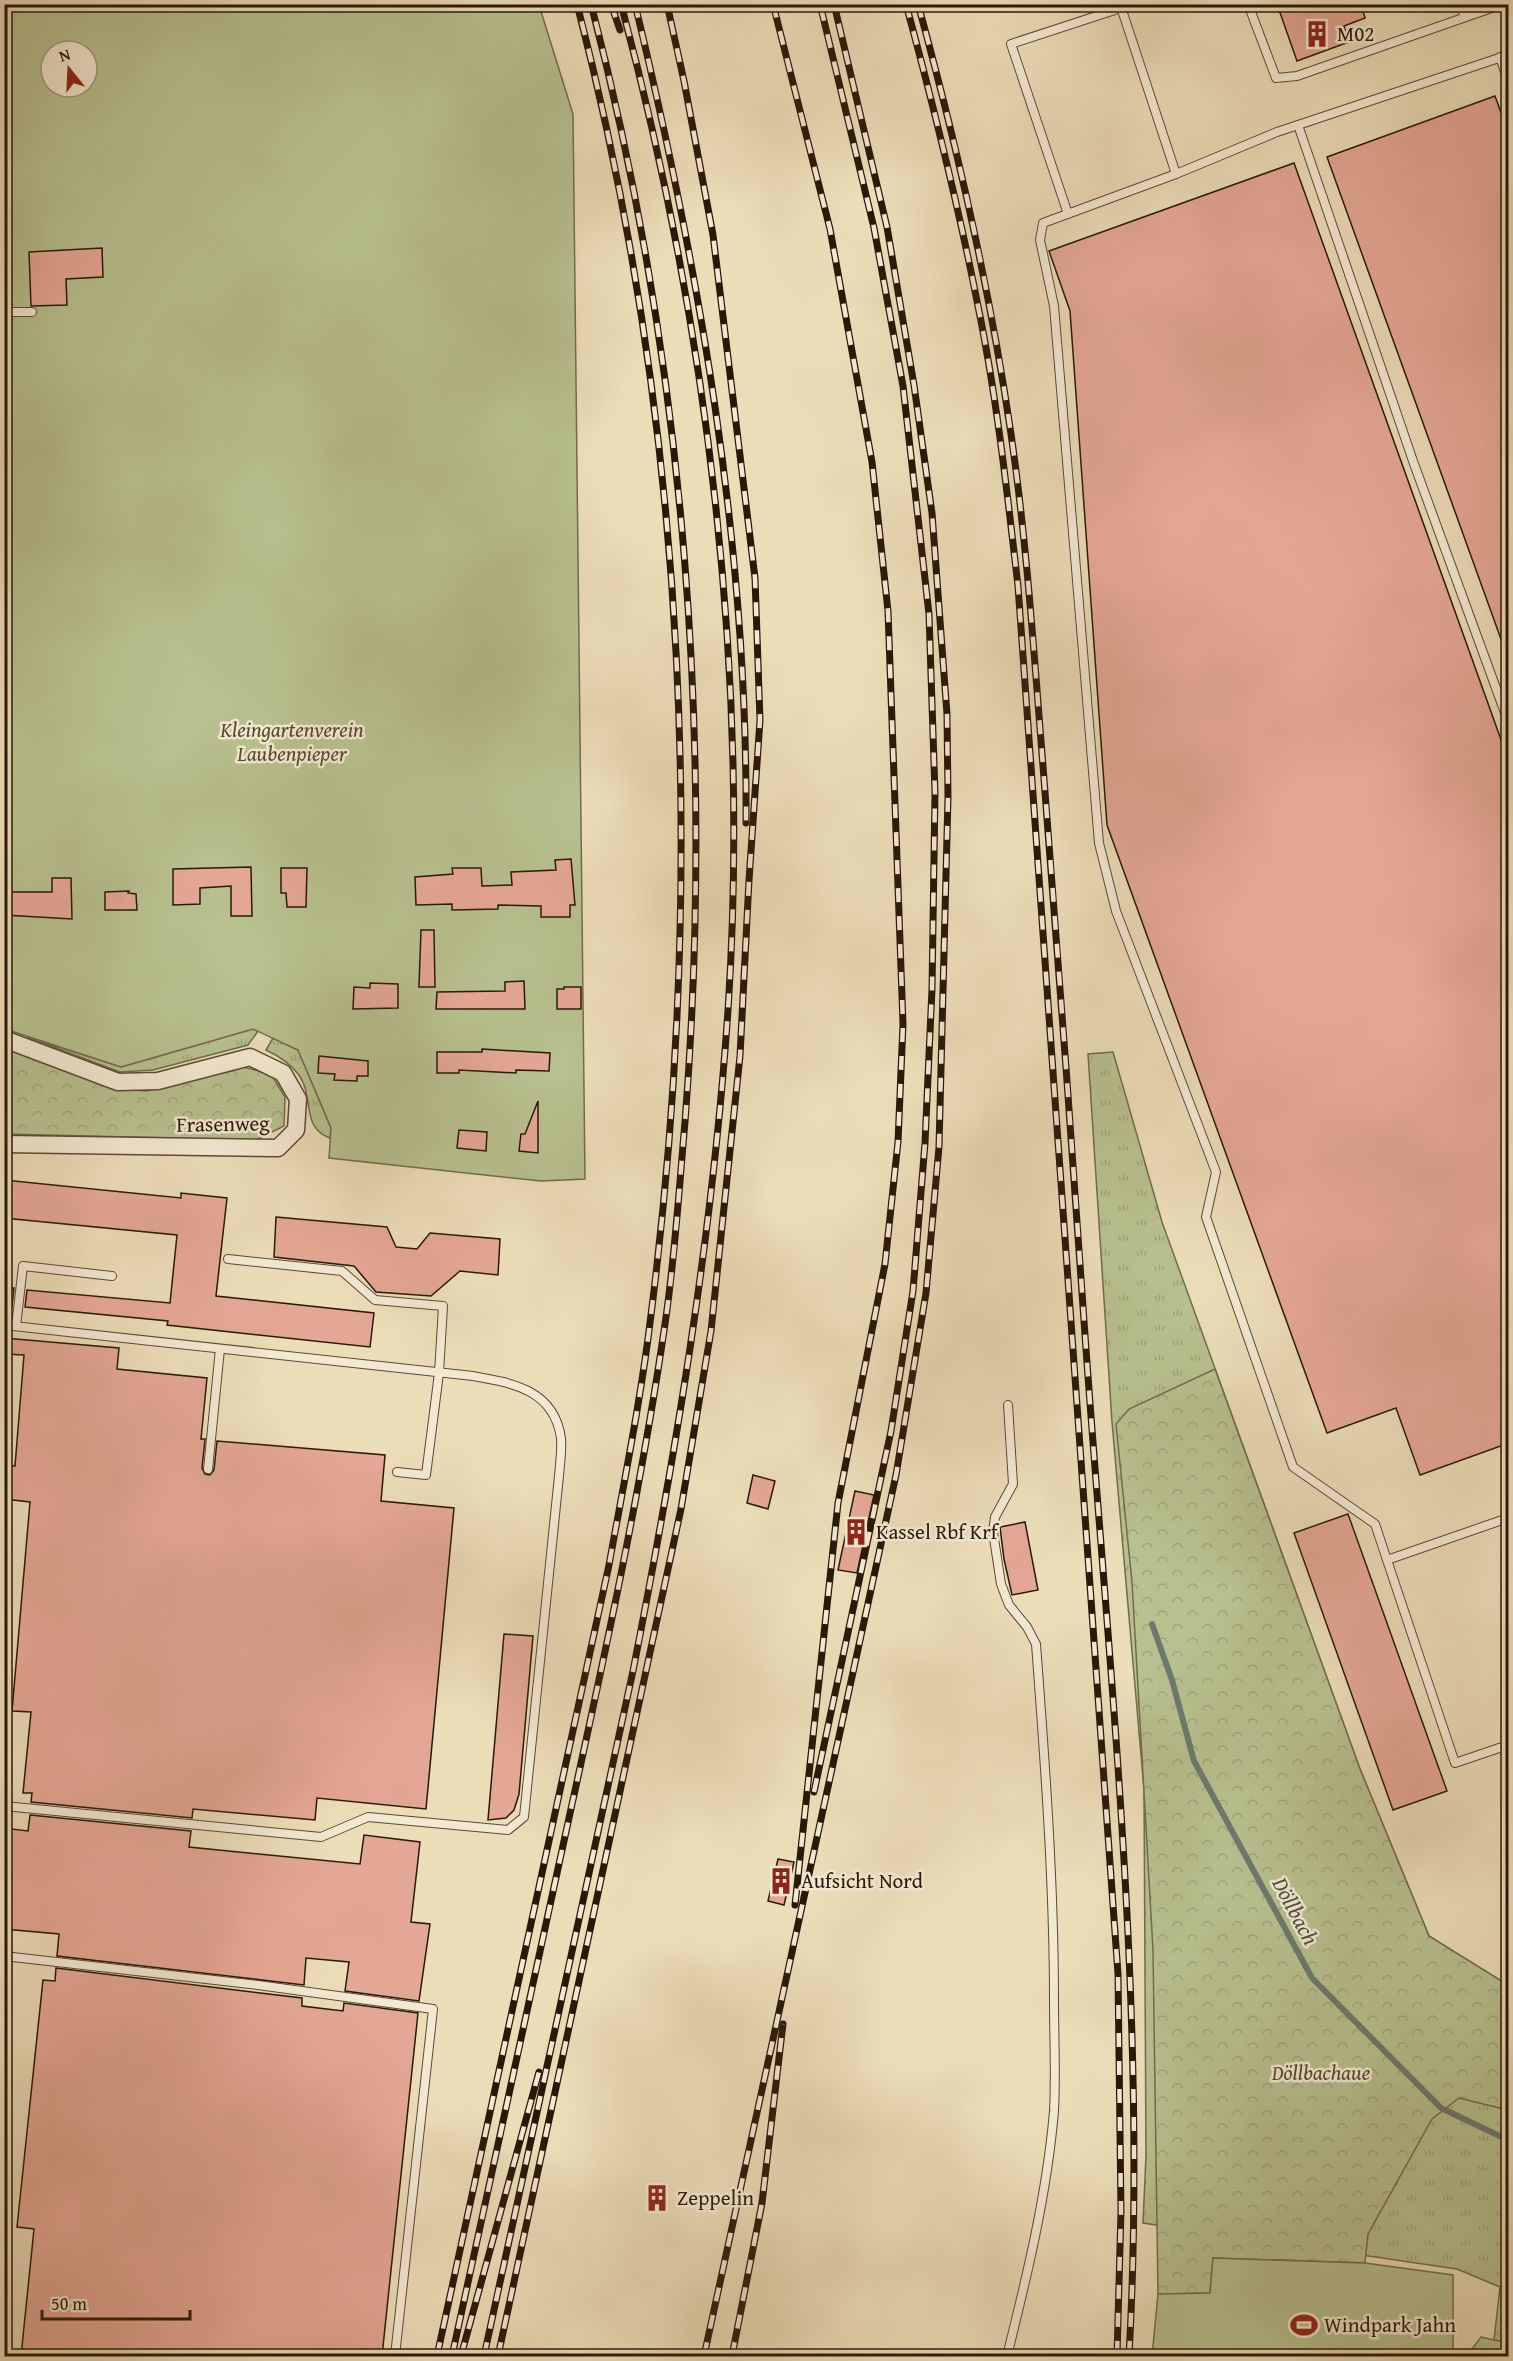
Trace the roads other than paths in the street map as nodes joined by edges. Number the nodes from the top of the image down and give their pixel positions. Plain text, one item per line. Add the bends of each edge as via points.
1 (1248, 4) edge
2 (1460, 4) edge
3 (1503, 4) edge
4 (1120, 6) edge
5 (1465, 17) junction
6 (1504, 56) edge
7 (1509, 81) edge
8 (1298, 125) junction
9 (1176, 174) junction
10 (1068, 214) junction
11 (4, 312) edge
12 (32, 312) dead end
13 (1509, 721) edge
14 (4, 1039) edge
15 (4, 1144) edge
16 (228, 1259) dead end
17 (112, 1276) dead end
18 (4, 1325) edge
19 (16, 1326) junction
20 (220, 1349) junction
21 (439, 1373) junction
22 (1008, 1405) dead end
23 (208, 1469) dead end
24 (397, 1472) dead end
25 (4, 1516) edge
26 (1509, 1518) edge
27 (4, 1548) edge
28 (1388, 1560) junction
29 (1509, 1745) edge
30 (4, 1806) edge
31 (4, 1956) edge
32 (395, 2356) edge
33 (1007, 2356) edge

1 - 5 lane via 1276,78 1297,76
2 - 5 lane
3 - 5 lane
4 - 9 lane
4 - 10 lane via 1011,44
6 - 7 lane
6 - 8 lane
8 - 9 lane
8 - 13 lane via 1413,461
9 - 10 lane
10 - 28 lane via 1043,223 1040,240 1054,306 1099,843 1116,911 1216,1172 1206,1217 1293,1467 1375,1524
11 - 12 lane
14 - 15 street, Frasenweg via 118,1082 158,1081 250,1057 283,1073 298,1099 296,1130 278,1148
16 - 21 lane via 342,1271 375,1300 444,1306
17 - 19 lane via 23,1266
18 - 19 lane
19 - 20 lane
20 - 21 lane
20 - 23 lane
21 - 24 lane via 426,1475
21 - 30 lane via 512,1383 537,1394 554,1417 561,1439 524,1817 518,1825 508,1830 368,1817 321,1837
22 - 33 lane via 1013,1484 995,1517 993,1532 1001,1584 1009,1605 1035,1644 1051,1825 1054,2111 1030,2264
25 - 27 lane
26 - 28 lane
28 - 29 lane via 1455,1763
31 - 32 lane via 433,2009

